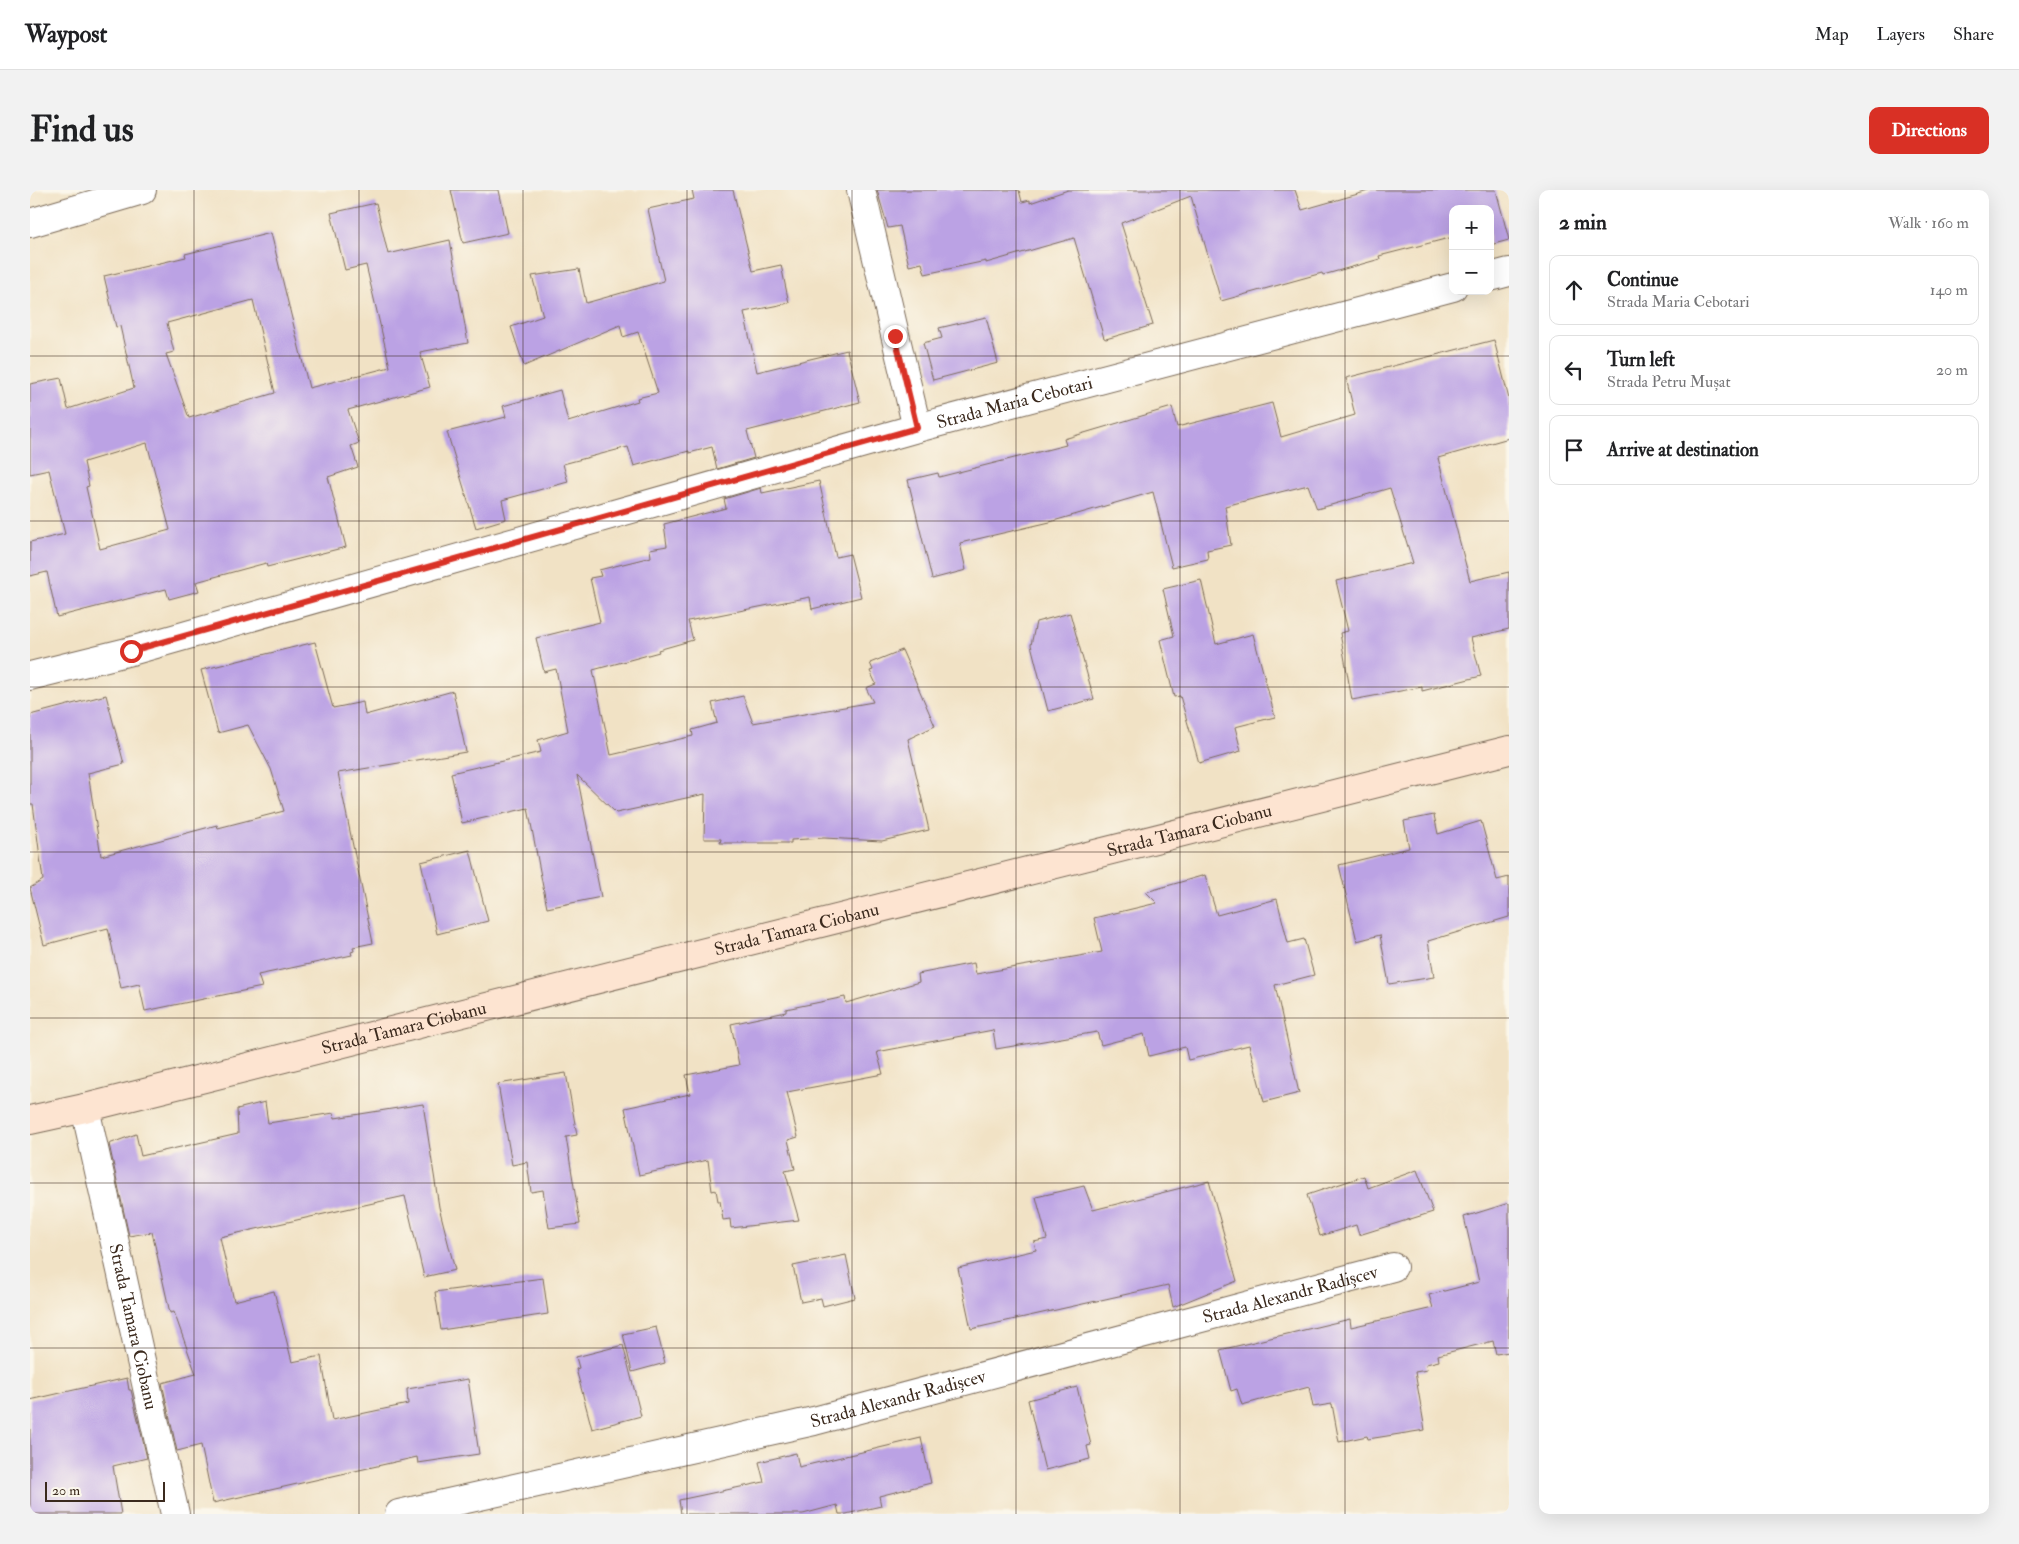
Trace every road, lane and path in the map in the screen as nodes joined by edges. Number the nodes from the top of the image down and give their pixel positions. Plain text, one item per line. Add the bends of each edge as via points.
1 (142, 190) edge
2 (861, 190) edge
3 (30, 223) edge
4 (1509, 272) edge
5 (1494, 276) edge
6 (1449, 288) edge
7 (917, 428) junction
8 (30, 676) edge
9 (1509, 750) edge
10 (85, 1108) junction
11 (30, 1120) edge
12 (1393, 1267) dead end
13 (175, 1514) edge
14 (399, 1514) edge

1 - 3 street
2 - 7 street
4 - 5 street
6 - 7 street, Strada Maria Cebotari
7 - 8 street, Strada Maria Cebotari via 131,651
9 - 10 street, Strada Tamara Ciobanu
10 - 11 street, Strada Tamara Ciobanu
10 - 13 street, Strada Tamara Ciobanu
12 - 14 street, Strada Alexandr Radișcev via 814,1421

